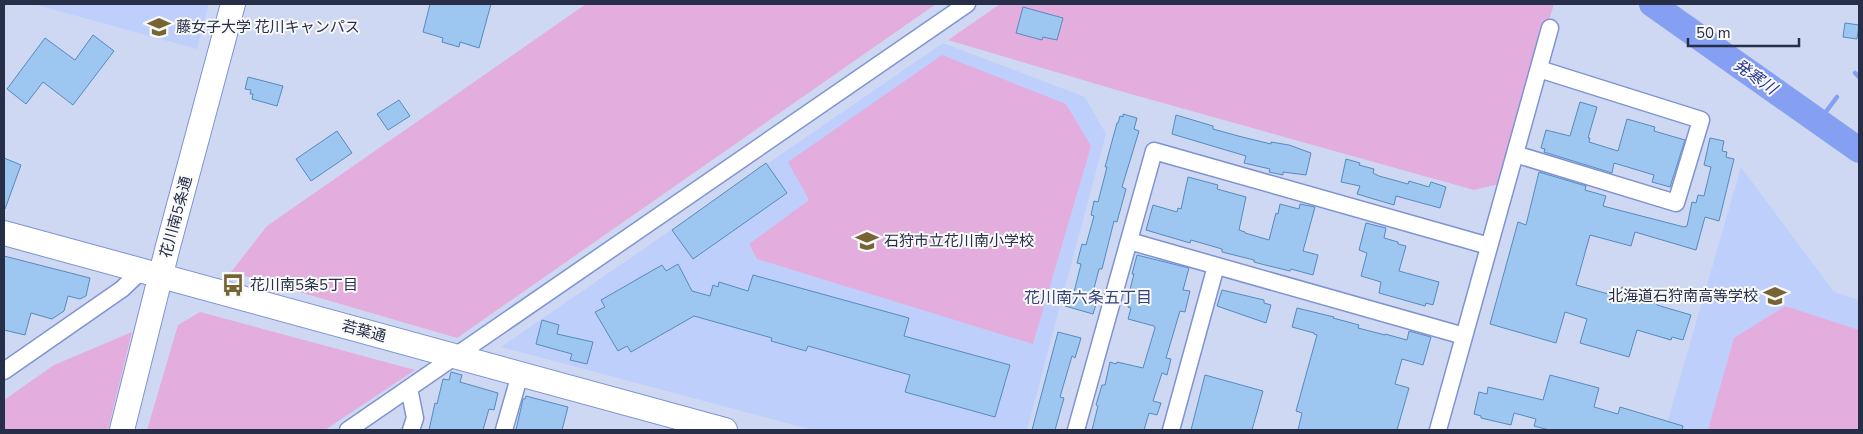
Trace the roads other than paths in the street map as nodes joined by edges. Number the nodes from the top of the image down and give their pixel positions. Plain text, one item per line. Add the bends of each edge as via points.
1 (233, 4) edge
2 (967, 4) edge
3 (1550, 28) dead end
4 (1539, 69) junction
5 (1515, 154) junction
6 (4, 233) edge
7 (1129, 241) junction
8 (1489, 246) junction
9 (1216, 266) junction
10 (151, 273) junction
11 (1464, 336) junction
12 (455, 356) junction
13 (4, 371) edge
14 (520, 374) junction
15 (408, 388) junction
16 (122, 430) edge
17 (348, 430) edge
18 (411, 430) edge
19 (504, 430) edge
20 (725, 430) edge
21 (1076, 430) edge
22 (1171, 430) edge
23 (1438, 430) edge

1 - 10 street, 花川南5条通
2 - 12 street
3 - 4 street
4 - 5 street
4 - 5 street via 1701,120 1676,203
5 - 8 street
6 - 10 street, 若葉通
7 - 8 street via 1154,151
7 - 9 street
7 - 21 street
8 - 11 street
9 - 11 street
9 - 22 street
10 - 12 street, 若葉通
10 - 13 street via 122,289
10 - 16 street, 花川南5条通
11 - 23 street
12 - 14 street, 若葉通
12 - 15 street
14 - 19 street
14 - 20 street, 若葉通
15 - 17 street
15 - 18 street via 415,418

